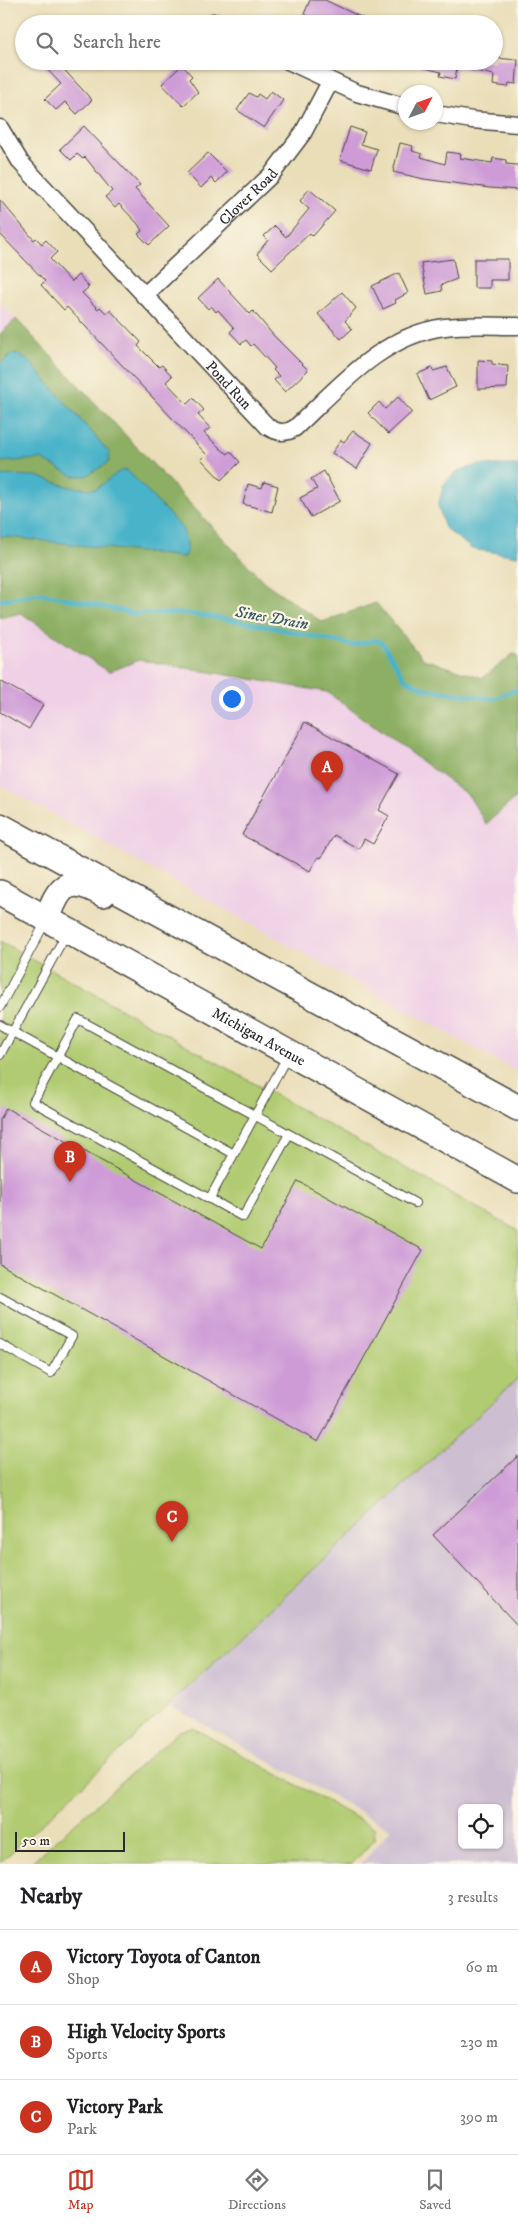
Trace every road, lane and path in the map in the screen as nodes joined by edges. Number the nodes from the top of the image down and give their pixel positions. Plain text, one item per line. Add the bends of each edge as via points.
1 (306, 70) edge
2 (330, 82) junction
3 (398, 104) edge
4 (443, 115) edge
5 (518, 124) edge
6 (0, 128) edge
7 (144, 296) junction
8 (518, 326) edge
9 (0, 826) edge
10 (0, 893) edge
11 (57, 925) junction
12 (240, 956) junction
13 (0, 1008) edge
14 (0, 1025) edge
15 (13, 1032) junction
16 (289, 1053) junction
17 (0, 1055) edge
18 (58, 1057) junction
19 (518, 1108) edge
20 (255, 1115) junction
21 (288, 1134) junction
22 (234, 1154) junction
23 (518, 1180) edge
24 (210, 1198) junction
25 (415, 1203) dead end
26 (0, 1297) edge
27 (0, 1344) edge

1 - 2 street
2 - 3 street
2 - 7 street, Clover Road via 303,133 272,174
4 - 5 street
6 - 7 street, Pond Run via 22,163
7 - 8 street, Pond Run via 268,427 283,433 295,428 366,362 400,340 444,327
9 - 12 main road
10 - 11 main road, Michigan Avenue
11 - 12 main road via 56,895 75,884 99,892 223,961
11 - 13 lane
11 - 15 lane
11 - 16 main road, Michigan Avenue
12 - 19 main road
14 - 15 lane
15 - 17 lane
15 - 18 lane
16 - 20 lane
16 - 23 main road, Michigan Avenue
18 - 20 lane via 78,1019
18 - 22 lane
18 - 24 lane via 33,1102
20 - 21 lane
20 - 22 lane
21 - 24 lane via 243,1217
21 - 25 lane
22 - 24 lane
26 - 27 lane via 72,1336 52,1373

